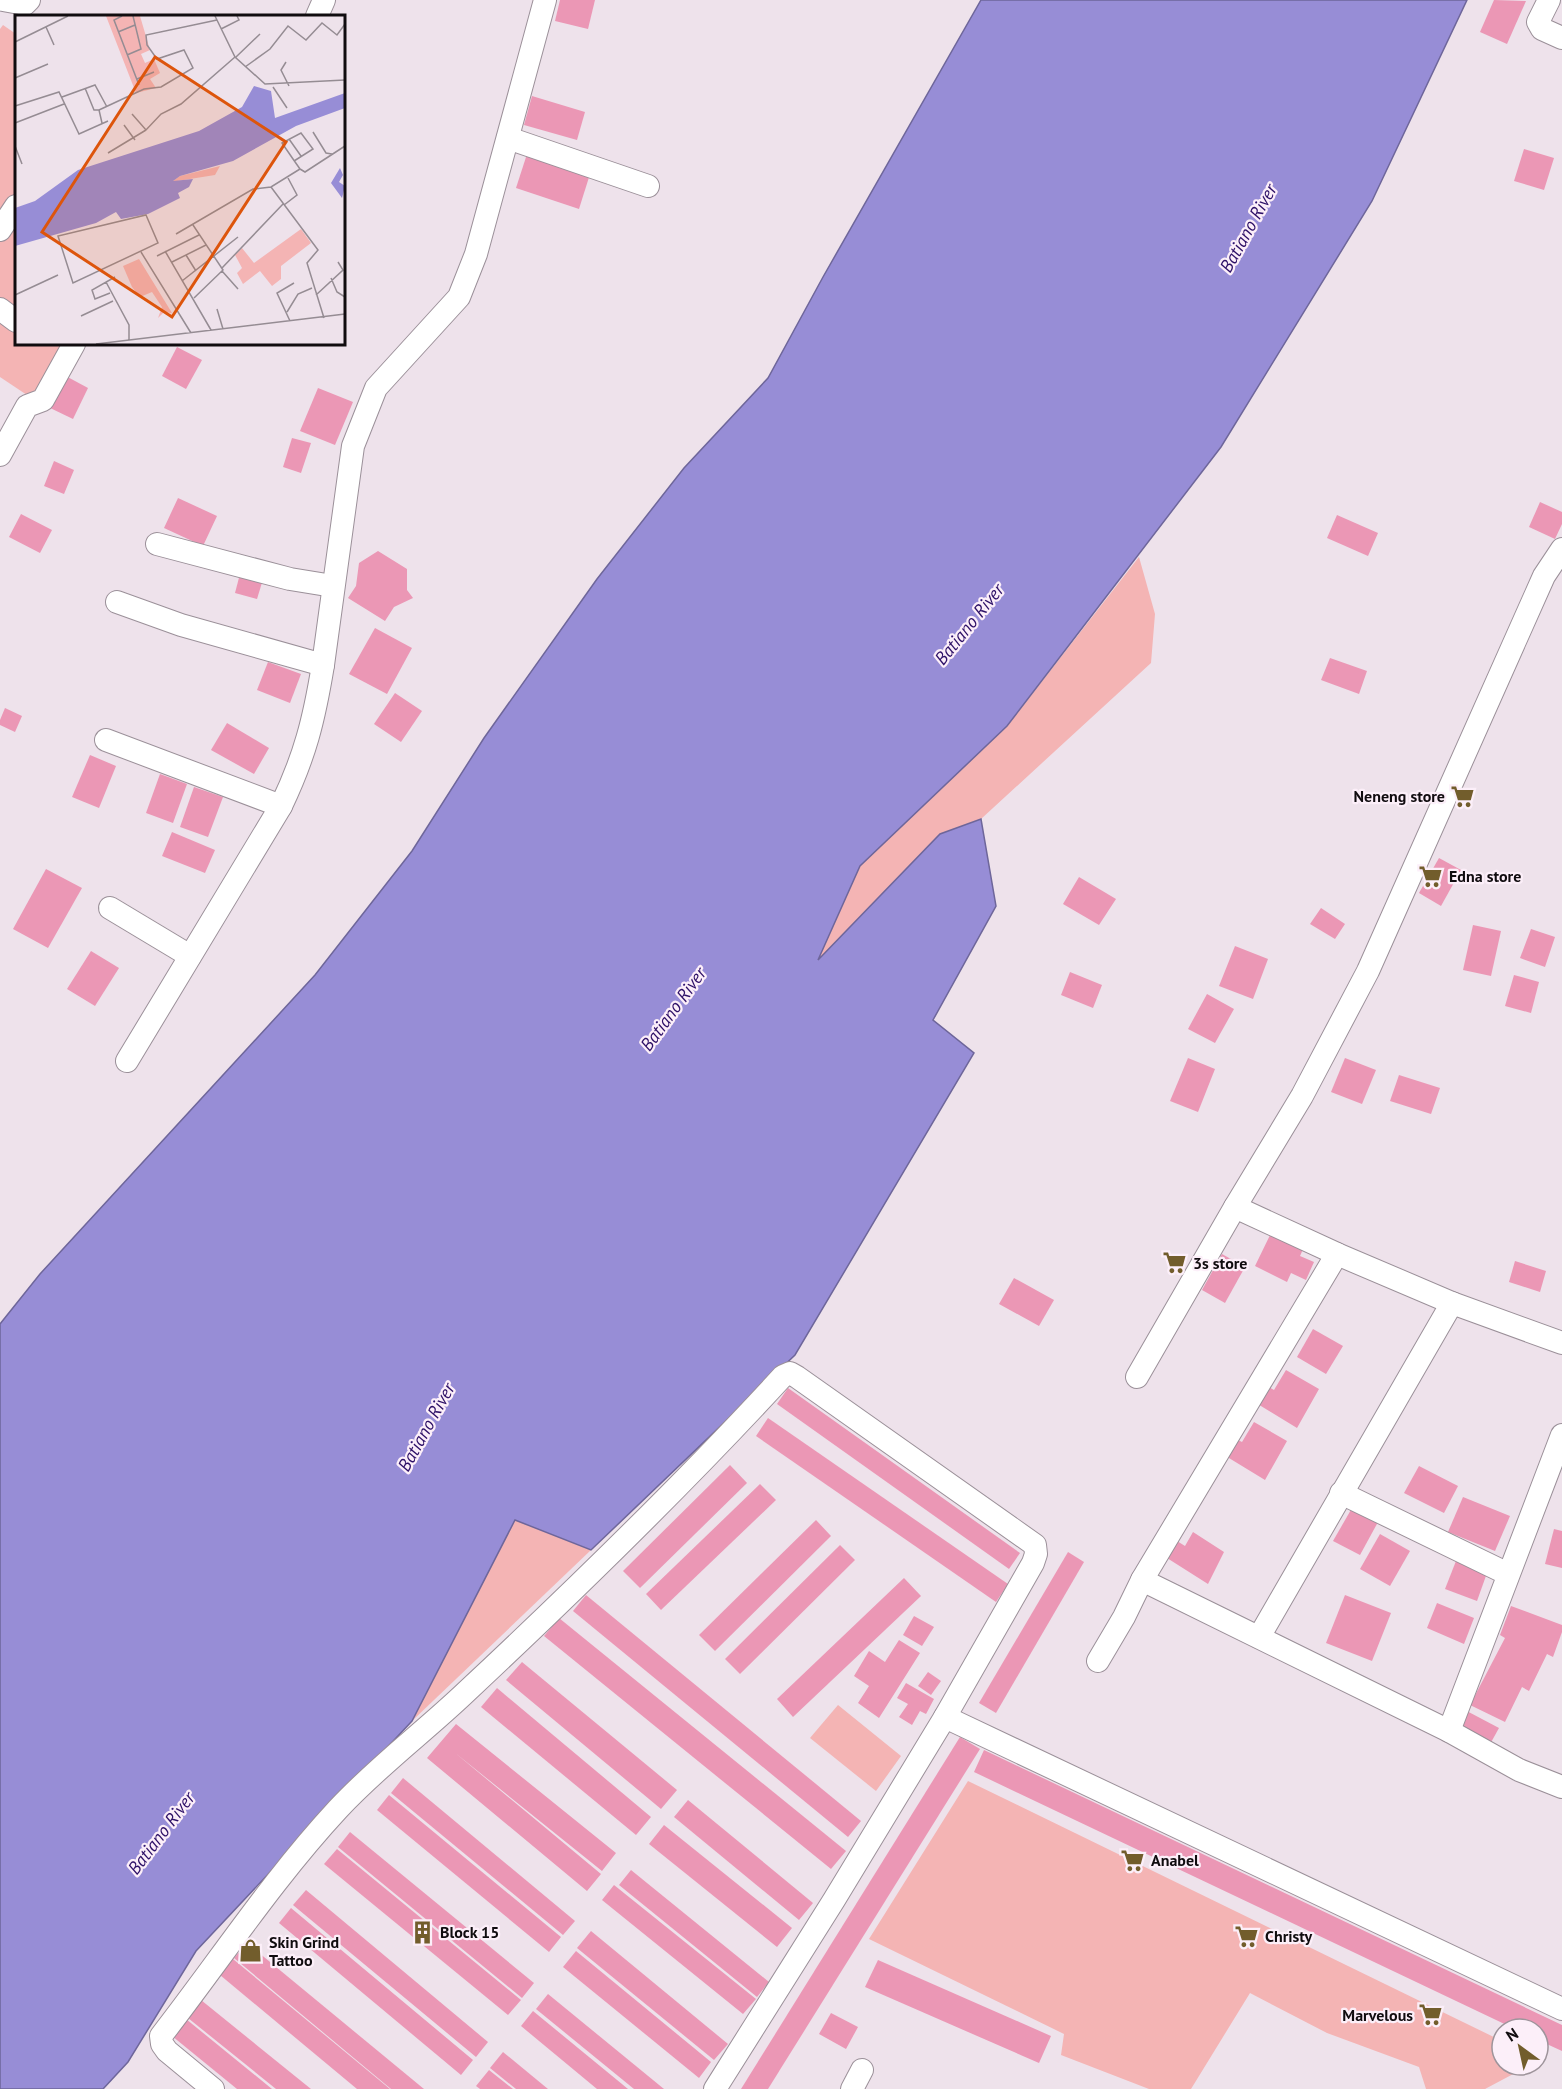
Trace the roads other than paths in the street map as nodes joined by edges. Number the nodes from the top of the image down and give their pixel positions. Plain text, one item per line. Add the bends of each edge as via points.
1 (3, 0) edge
2 (29, 0) edge
3 (324, 0) edge
4 (545, 0) edge
5 (1549, 0) edge
6 (317, 15) edge
7 (1562, 38) edge
8 (508, 138) junction
9 (648, 186) dead end
10 (15, 208) edge
11 (0, 230) edge
12 (0, 309) edge
13 (15, 320) edge
14 (73, 345) edge
15 (0, 455) edge
16 (157, 544) dead end
17 (1562, 549) edge
18 (333, 586) junction
19 (117, 602) dead end
20 (323, 665) junction
21 (106, 740) dead end
22 (281, 806) junction
23 (110, 908) dead end
24 (190, 956) junction
25 (127, 1061) dead end
26 (1235, 1207) junction
27 (1337, 1254) junction
28 (1452, 1302) junction
29 (1562, 1343) edge
30 (1137, 1377) dead end
31 (1562, 1435) edge
32 (1341, 1493) junction
33 (1508, 1574) junction
34 (1142, 1580) junction
35 (1259, 1637) junction
36 (1098, 1661) dead end
37 (945, 1717) junction
38 (1449, 1731) junction
39 (1562, 1786) edge
40 (1562, 2009) edge
41 (213, 2089) edge
42 (715, 2089) edge

1 - 2 street via 25,4
3 - 6 street
4 - 8 street
5 - 7 street via 1538,22 1542,30
8 - 9 street
8 - 18 street via 476,254 459,297 376,388 353,446
10 - 11 street
12 - 13 street
14 - 15 street via 44,400 27,406
16 - 18 street via 290,579
17 - 26 street via 1544,576 1368,971 1302,1095
18 - 20 street
19 - 20 street via 180,625
20 - 22 street via 307,746
21 - 22 street
22 - 24 street
23 - 24 street
24 - 25 street
26 - 27 street
26 - 30 street
27 - 28 street
27 - 34 street
28 - 29 street
28 - 32 street
31 - 33 street
32 - 33 street
32 - 35 street
33 - 38 street
34 - 35 street
34 - 36 street
35 - 38 street
37 - 40 street
37 - 41 street via 1033,1563 1035,1545 798,1377 783,1376 588,1576 339,1808 288,1868 161,2036 166,2051
37 - 42 street
38 - 39 street via 1519,1770

